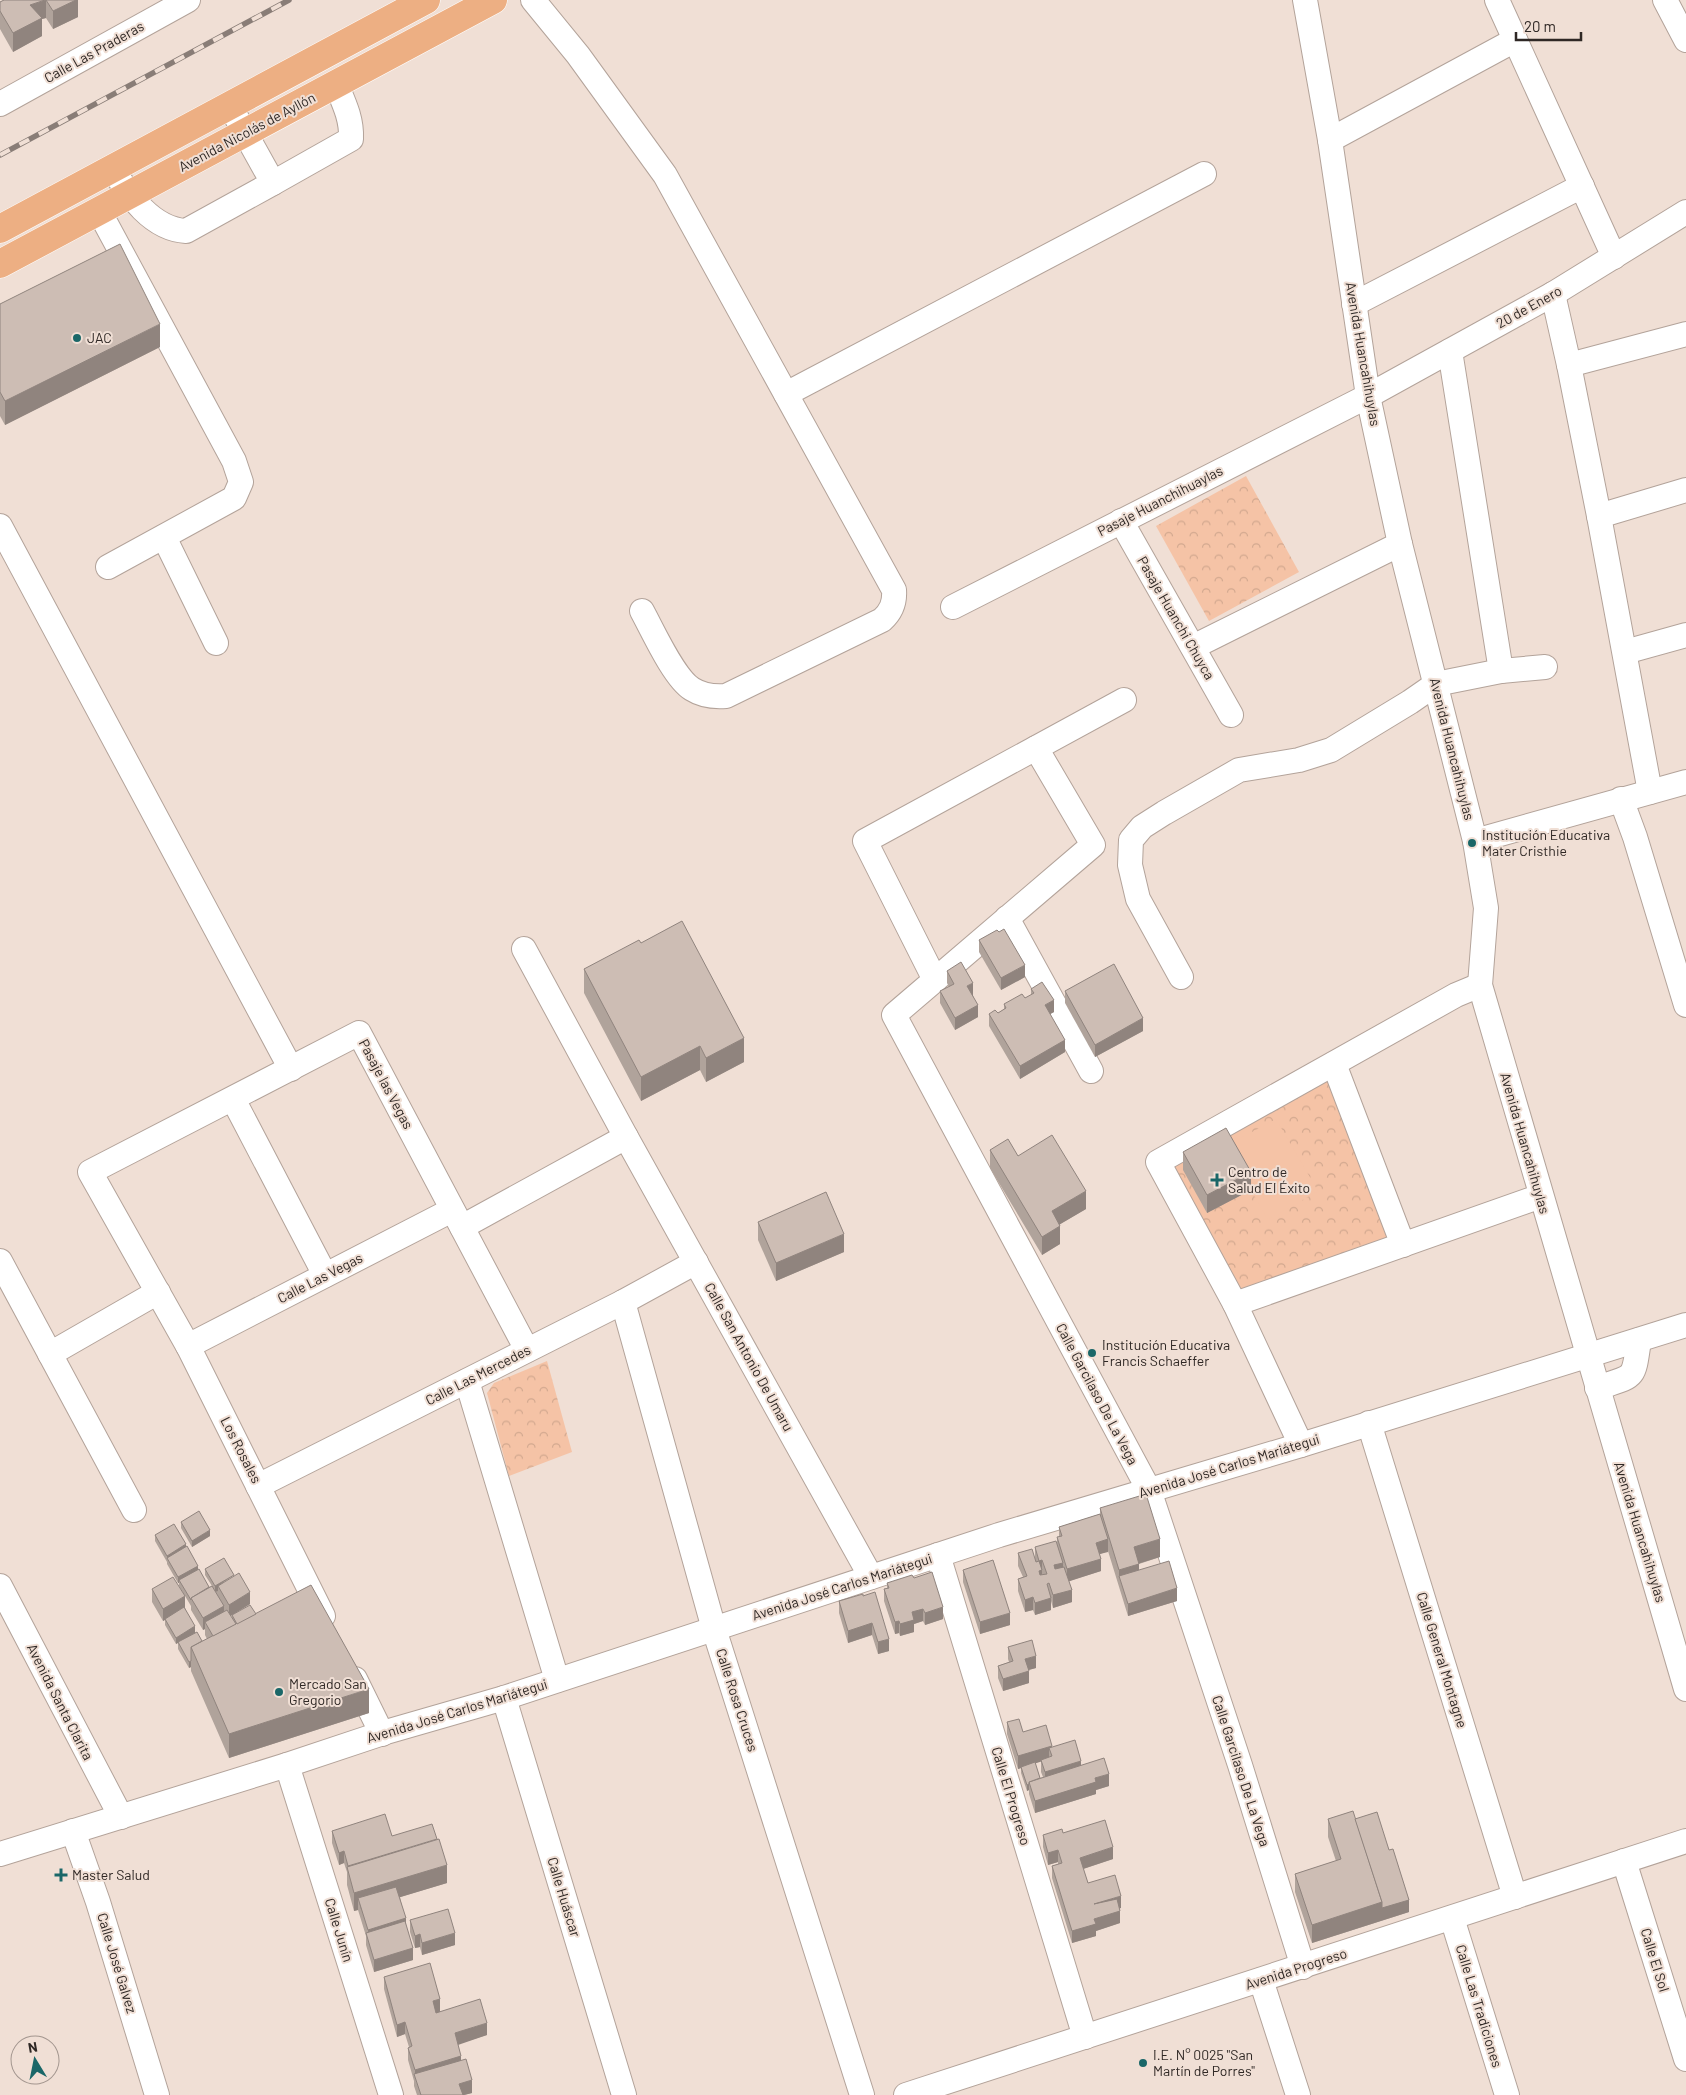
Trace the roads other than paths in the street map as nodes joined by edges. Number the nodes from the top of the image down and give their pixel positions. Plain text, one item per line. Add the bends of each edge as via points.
1 (188, 0) edge
2 (426, 0) edge
3 (493, 0) edge
4 (533, 0) edge
5 (1305, 0) edge
6 (1497, 0) edge
7 (1665, 0) edge
8 (157, 7) edge
9 (1515, 40) junction
10 (1686, 40) edge
11 (336, 84) junction
12 (0, 104) edge
13 (230, 106) junction
14 (245, 133) junction
15 (1330, 140) junction
16 (113, 169) junction
17 (1204, 174) dead end
18 (273, 183) junction
19 (1582, 186) junction
20 (128, 195) junction
21 (99, 211) junction
22 (1686, 212) edge
23 (0, 229) edge
24 (1614, 257) junction
25 (0, 264) edge
26 (1553, 294) junction
27 (1354, 304) junction
28 (1686, 334) edge
29 (1450, 351) junction
30 (1570, 365) junction
31 (786, 394) junction
32 (1368, 396) junction
33 (1686, 490) edge
34 (1599, 516) junction
35 (1121, 521) junction
36 (0, 526) edge
37 (164, 537) junction
38 (1400, 544) junction
39 (108, 567) dead end
40 (953, 607) dead end
41 (642, 610) dead end
42 (1686, 635) edge
43 (216, 643) dead end
44 (1193, 647) junction
45 (1624, 652) junction
46 (1545, 667) dead end
47 (1501, 671) junction
48 (1436, 684) junction
49 (1124, 700) dead end
50 (1231, 715) dead end
51 (1036, 748) junction
52 (1686, 782) edge
53 (1650, 792) junction
54 (1621, 800) junction
55 (1475, 841) junction
56 (1007, 918) junction
57 (524, 949) dead end
58 (1181, 978) dead end
59 (935, 980) junction
60 (1480, 985) junction
61 (1686, 1005) edge
62 (1334, 1064) junction
63 (291, 1069) junction
64 (1090, 1071) dead end
65 (233, 1099) junction
66 (626, 1137) junction
67 (90, 1172) joint
68 (1540, 1196) junction
69 (457, 1218) junction
70 (1403, 1245) junction
71 (0, 1262) edge
72 (696, 1262) junction
73 (325, 1275) junction
74 (158, 1292) junction
75 (623, 1302) junction
76 (1235, 1304) junction
77 (1686, 1325) edge
78 (1639, 1340) junction
79 (188, 1346) junction
80 (527, 1350) junction
81 (50, 1354) junction
82 (1588, 1356) junction
83 (467, 1381) junction
84 (1597, 1388) junction
85 (1369, 1423) junction
86 (1301, 1445) junction
87 (258, 1486) junction
88 (1149, 1490) junction
89 (134, 1510) dead end
90 (938, 1555) junction
91 (871, 1578) junction
92 (0, 1586) edge
93 (714, 1629) junction
94 (334, 1636) edge
95 (347, 1663) edge
96 (557, 1680) junction
97 (1686, 1689) edge
98 (504, 1698) junction
99 (382, 1734) junction
100 (287, 1765) junction
101 (120, 1817) junction
102 (73, 1831) junction
103 (1686, 1841) edge
104 (0, 1854) edge
105 (1624, 1861) junction
106 (1515, 1897) junction
107 (1452, 1918) junction
108 (1303, 1967) junction
109 (1261, 1980) junction
110 (1085, 2038) junction
111 (1686, 2059) edge
112 (156, 2095) edge
113 (391, 2095) edge
114 (624, 2095) edge
115 (862, 2095) edge
116 (906, 2095) edge
117 (1298, 2095) edge
118 (1507, 2095) edge

1 - 8 street, Calle Las Praderas
2 - 13 main road
3 - 11 main road, Avenida Nicolás de Ayllón
4 - 31 street via 578,55 665,176
5 - 15 street, Avenida Huancahihuylas
6 - 9 street
7 - 10 street
8 - 12 street, Calle Las Praderas
9 - 15 street
9 - 19 street
11 - 14 main road, Avenida Nicolás de Ayllón
11 - 18 street via 349,116 350,139
13 - 14 street
13 - 16 main road
14 - 18 street
14 - 20 main road, Avenida Nicolás de Ayllón
15 - 27 street, Avenida Huancahihuylas
16 - 20 street
16 - 23 main road
17 - 31 street
18 - 20 street via 186,231 161,224
19 - 24 street
19 - 27 street
20 - 21 main road, Avenida Nicolás de Ayllón
21 - 25 main road, Avenida Nicolás de Ayllón
21 - 37 street via 234,461 241,482 234,498
22 - 24 street, 20 de Enero
24 - 26 street, 20 de Enero
26 - 29 street, 20 de Enero
26 - 30 street
27 - 32 street, Avenida Huancahihuylas
28 - 30 street
29 - 32 street, 20 de Enero
29 - 47 street
30 - 34 street
31 - 41 street via 894,590 894,602 888,615 726,696 715,697 704,695 684,683
32 - 35 street, Pasaje Huanchihuaylas
32 - 38 street, Avenida Huancahihuylas
33 - 34 street
34 - 45 street
35 - 40 street, Pasaje Huanchihuaylas
35 - 44 street, Pasaje Huanchi Chuyca
36 - 63 street
37 - 39 street
37 - 43 street
38 - 44 street
38 - 48 street, Avenida Huancahihuylas
42 - 45 street
44 - 50 street, Pasaje Huanchi Chuyca
45 - 53 street
46 - 47 street
47 - 48 street
48 - 55 street, Avenida Huancahihuylas
48 - 58 street via 1331,750 1299,760 1239,770 1142,827 1131,840 1130,865 1138,899
49 - 51 street
51 - 56 street via 1094,845
51 - 59 street via 864,841
52 - 53 street
53 - 54 street
54 - 55 street
54 - 61 street
55 - 60 street, Avenida Huancahihuylas via 1486,908
56 - 59 street
56 - 64 street
57 - 66 street, Calle San Antonio De Umaru
59 - 88 street, Calle Garcilaso De La Vega via 894,1015
60 - 62 street via 1456,995
60 - 68 street, Avenida Huancahihuylas
62 - 70 street
62 - 76 street via 1158,1162
63 - 65 street, Pasaje las Vegas
63 - 69 street, Pasaje las Vegas via 359,1033
65 - 67 street, Pasaje las Vegas
65 - 73 street
66 - 69 street, Calle Las Vegas
66 - 72 street, Calle San Antonio De Umaru
67 - 74 street, Los Rosales
68 - 70 street
68 - 82 street, Avenida Huancahihuylas
69 - 73 street, Calle Las Vegas
69 - 80 street, Pasaje las Vegas
70 - 76 street
71 - 81 street
72 - 75 street, Calle Las Mercedes
72 - 91 street, Calle San Antonio De Umaru
73 - 79 street, Calle Las Vegas
74 - 79 street, Los Rosales
74 - 81 street
75 - 80 street, Calle Las Mercedes
75 - 93 street, Calle Rosa Cruces
76 - 86 street
77 - 78 street, Avenida José Carlos Mariátegui
78 - 82 street, Avenida José Carlos Mariátegui
78 - 84 street via 1633,1373 1628,1378
79 - 87 street, Los Rosales
80 - 83 street, Calle Las Mercedes
81 - 89 street
82 - 84 street, Avenida Huancahihuylas
82 - 85 street, Avenida José Carlos Mariátegui
83 - 87 street, Calle Las Mercedes
83 - 96 street
84 - 97 street, Avenida Huancahihuylas
85 - 86 street, Avenida José Carlos Mariátegui
85 - 106 street, Calle General Montagne
86 - 88 street, Avenida José Carlos Mariátegui
87 - 94 street, Los Rosales
88 - 90 street, Avenida José Carlos Mariátegui
88 - 108 street, Calle Garcilaso De La Vega
90 - 91 street, Avenida José Carlos Mariátegui
90 - 110 street, Calle El Progreso
91 - 93 street, Avenida José Carlos Mariátegui
92 - 101 street, Avenida Santa Clarita
93 - 96 street, Avenida José Carlos Mariátegui
93 - 115 street, Calle Rosa Cruces
95 - 99 street
96 - 98 street, Avenida José Carlos Mariátegui
98 - 99 street, Avenida José Carlos Mariátegui
98 - 114 street, Calle Huáscar
99 - 100 street, Avenida José Carlos Mariátegui
100 - 101 street, Avenida José Carlos Mariátegui
100 - 113 street, Calle Junín
101 - 102 street, Avenida José Carlos Mariátegui
102 - 104 street, Avenida José Carlos Mariátegui
102 - 112 street, Calle José Galvez via 98,1902
103 - 105 street, Avenida Progreso
105 - 106 street, Avenida Progreso
105 - 111 street, Calle El Sol
106 - 107 street, Avenida Progreso
107 - 108 street, Avenida Progreso
107 - 118 street, Calle Las Tradiciones
108 - 109 street, Avenida Progreso
109 - 110 street, Avenida Progreso
109 - 117 street
110 - 116 street, Avenida Progreso

